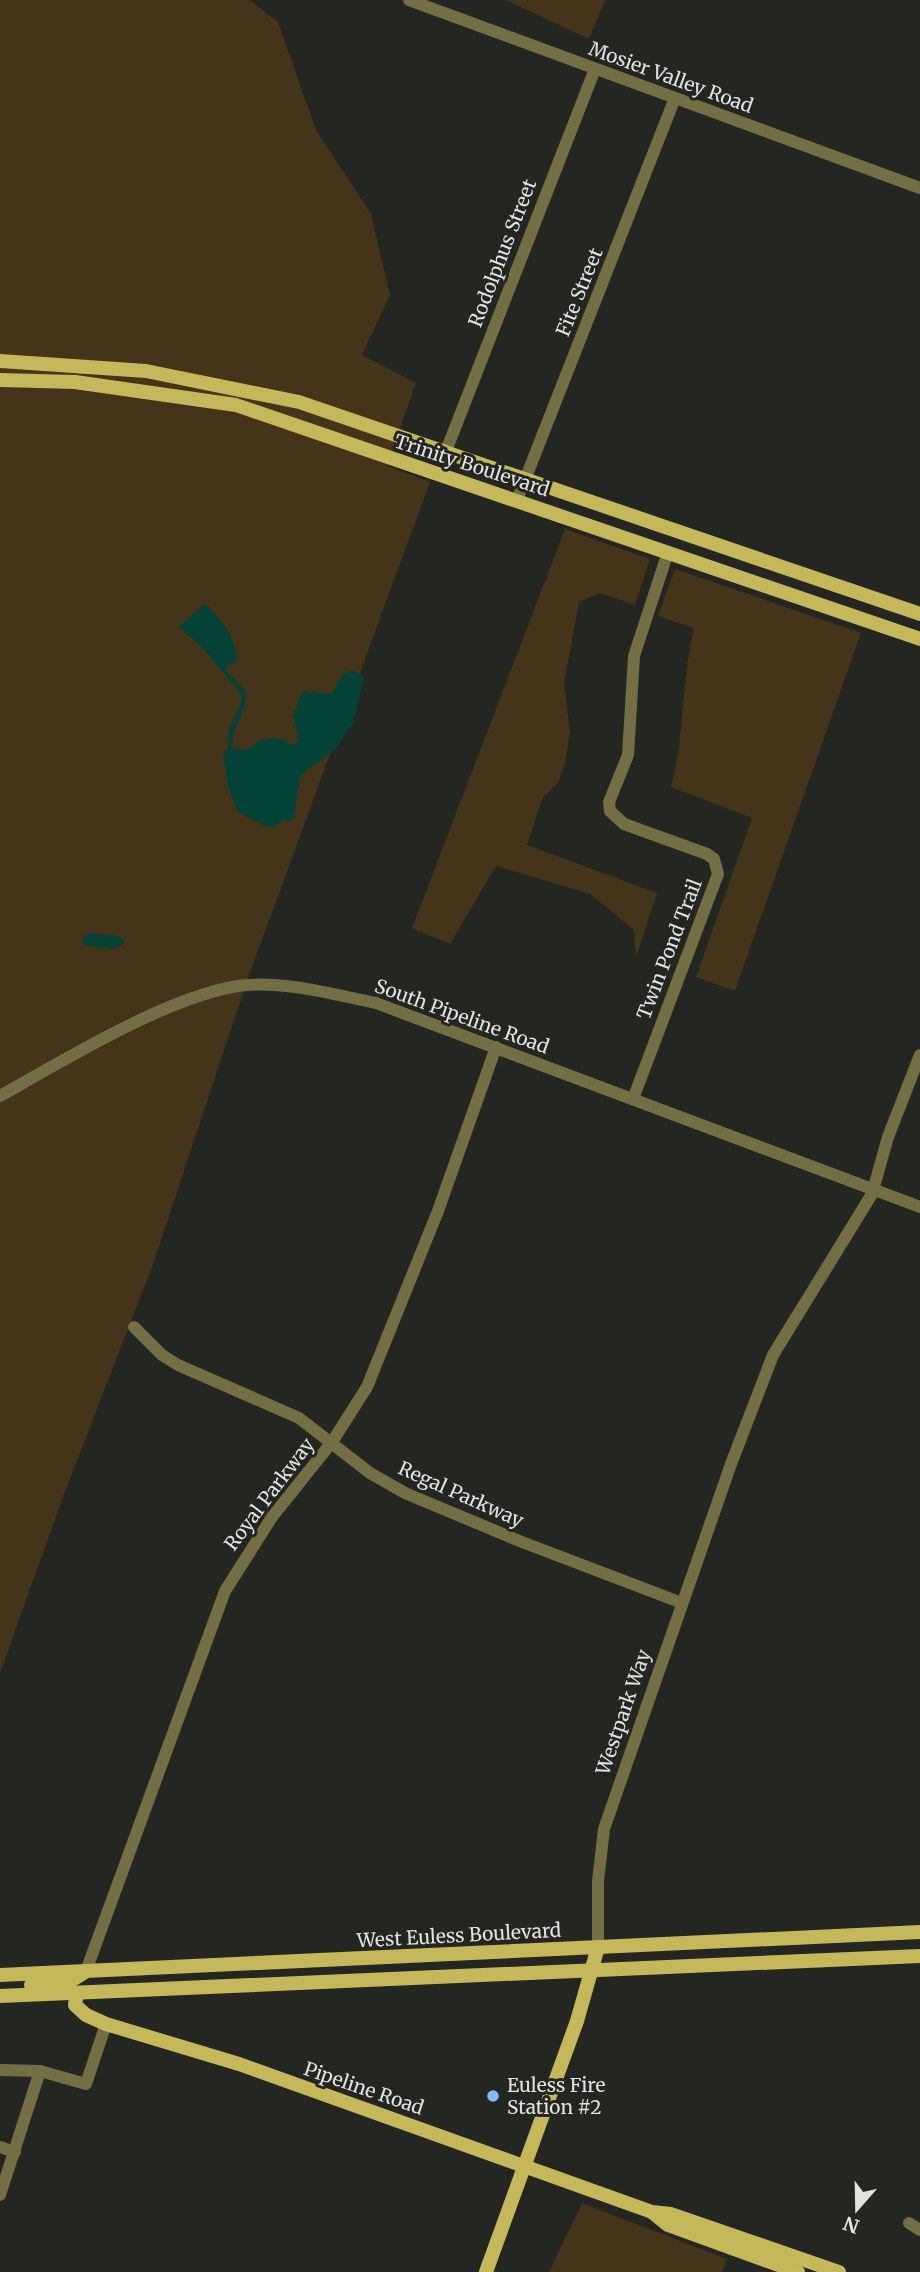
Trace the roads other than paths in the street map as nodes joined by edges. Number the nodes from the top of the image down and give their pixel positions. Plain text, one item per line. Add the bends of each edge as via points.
1 (410, 0) edge
2 (595, 69) junction
3 (675, 98) junction
4 (920, 188) edge
5 (0, 360) edge
6 (0, 380) edge
7 (446, 451) junction
8 (526, 480) junction
9 (517, 500) junction
10 (668, 552) junction
11 (920, 614) edge
12 (920, 639) edge
13 (496, 1048) junction
14 (920, 1055) edge
15 (0, 1096) edge
16 (633, 1099) junction
17 (873, 1190) junction
18 (920, 1207) edge
19 (134, 1327) dead end
20 (332, 1442) junction
21 (682, 1602) junction
22 (920, 1932) edge
23 (598, 1947) junction
24 (920, 1956) edge
25 (338, 1960) junction
26 (205, 1965) junction
27 (593, 1970) junction
28 (86, 1971) junction
29 (0, 1975) edge
30 (333, 1980) junction
31 (0, 1987) edge
32 (77, 1993) junction
33 (0, 1996) edge
34 (106, 2024) junction
35 (0, 2070) edge
36 (40, 2071) junction
37 (0, 2147) edge
38 (15, 2152) junction
39 (525, 2166) junction
40 (0, 2195) edge
41 (785, 2261) junction
42 (486, 2272) edge
43 (798, 2272) edge
44 (839, 2272) edge

1 - 2 street, Mosier Valley Road
2 - 3 street, Mosier Valley Road
2 - 7 street, Rodolphus Street
3 - 4 street, Mosier Valley Road
3 - 8 street, Fite Street
5 - 7 main road, Trinity Boulevard via 146,371 197,380 299,402
6 - 9 main road, Trinity Boulevard via 75,382 236,405
7 - 8 main road, Trinity Boulevard
8 - 9 street, Fite Street
8 - 11 main road, Trinity Boulevard
9 - 10 main road, Trinity Boulevard
10 - 12 main road, Trinity Boulevard
10 - 16 street, Twin Pond Trail via 634,656 629,745 610,811 624,824 707,854 714,859 718,874
13 - 15 street, South Pipeline Road via 376,1003 252,985 212,992 139,1022
13 - 16 street, South Pipeline Road
13 - 20 street, Royal Parkway via 387,1342 367,1387
14 - 17 street, Westpark Way
16 - 17 street, South Pipeline Road
17 - 18 street, South Pipeline Road
17 - 21 street, Westpark Way via 773,1355
19 - 20 street, Regal Parkway via 178,1365 299,1418
20 - 21 street, Regal Parkway via 370,1473 405,1493
20 - 28 street, Royal Parkway via 272,1517 225,1591
21 - 23 street, Westpark Way via 604,1829
22 - 23 main road, West Euless Boulevard
23 - 25 main road, West Euless Boulevard
23 - 27 main road, Westpark Way
24 - 27 main road, West Euless Boulevard
25 - 26 main road, West Euless Boulevard
25 - 30 main road
26 - 28 main road, West Euless Boulevard
26 - 32 main road via 192,1973 91,1980
27 - 30 main road, West Euless Boulevard
27 - 39 main road, Westpark Way
28 - 29 main road, West Euless Boulevard
28 - 31 main road via 69,1982
30 - 32 main road, West Euless Boulevard
32 - 33 main road, West Euless Boulevard
32 - 34 main road, Pipeline Road via 75,2005
34 - 36 street via 86,2084
34 - 39 main road, Pipeline Road via 239,2064
35 - 36 street
36 - 38 street
37 - 38 street
38 - 40 street
39 - 41 main road, Pipeline Road via 652,2213 671,2214
39 - 42 main road, Westpark Way
41 - 43 main road, Pipeline Road
41 - 44 main road, Pipeline Road

